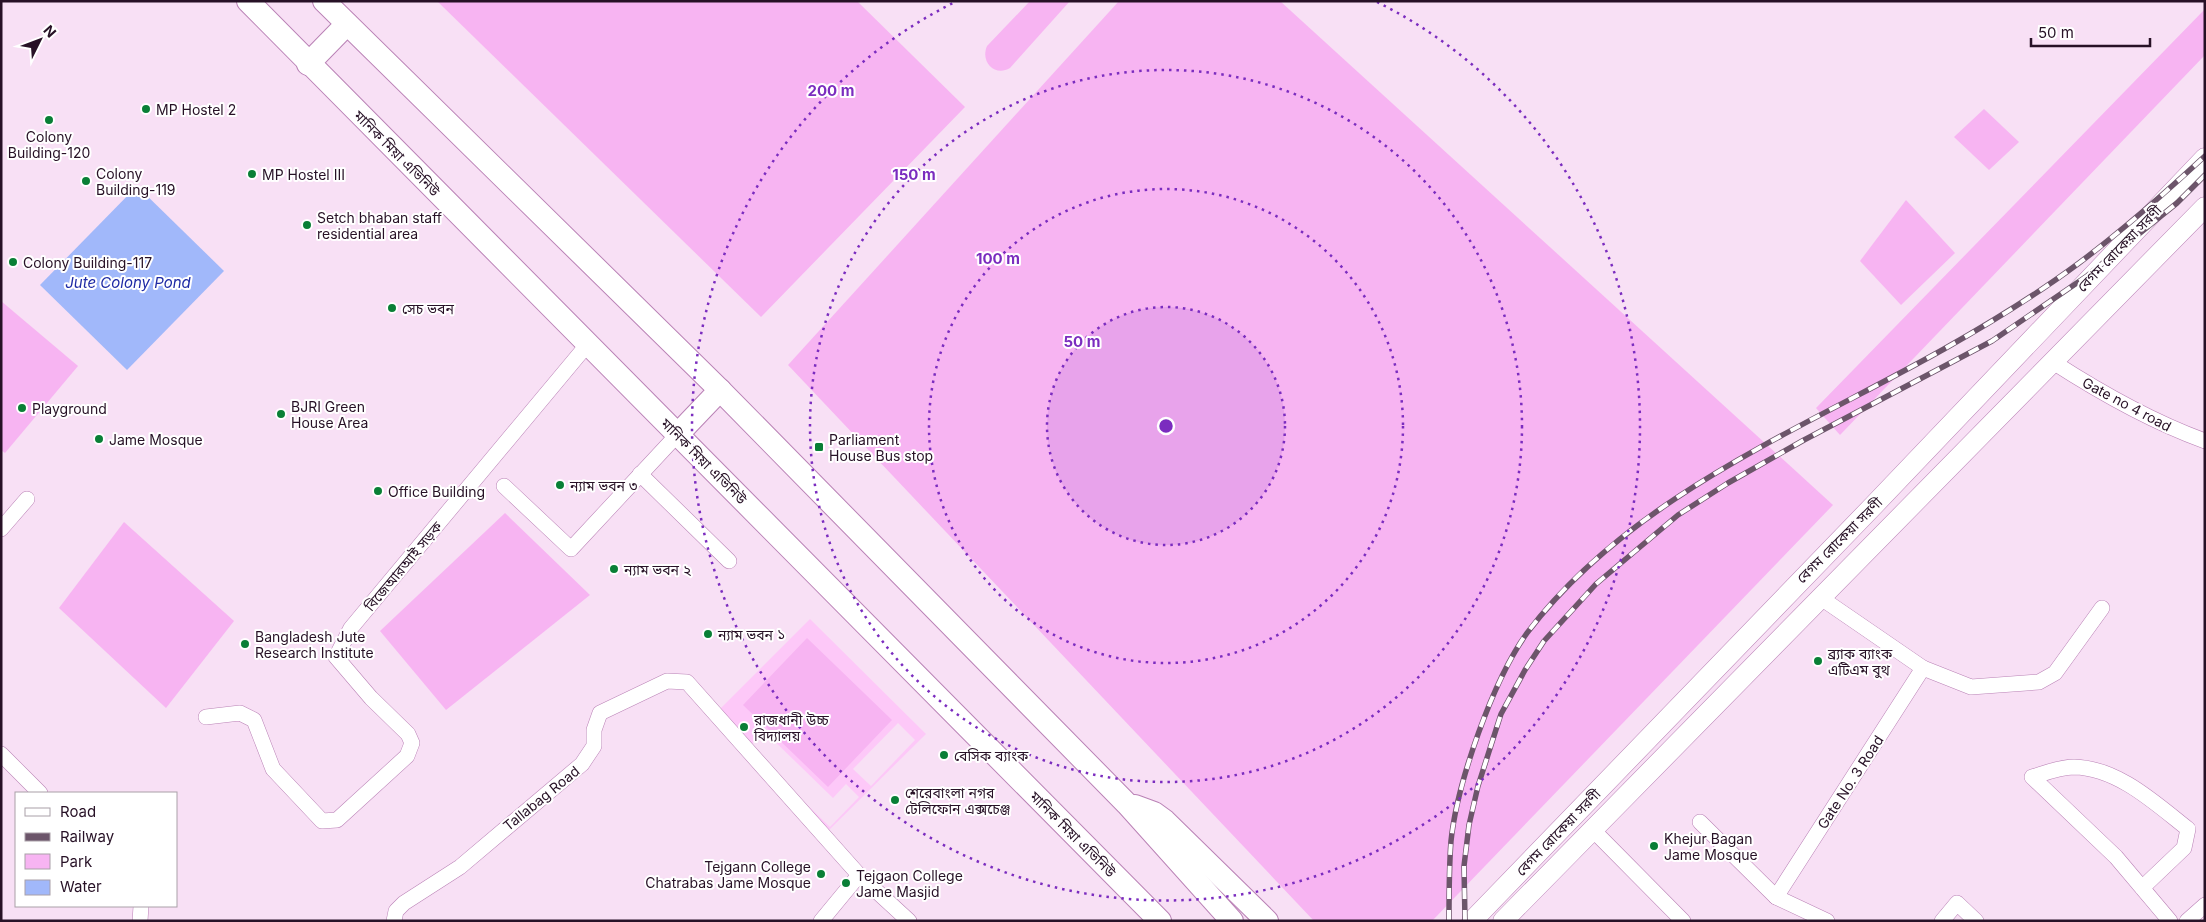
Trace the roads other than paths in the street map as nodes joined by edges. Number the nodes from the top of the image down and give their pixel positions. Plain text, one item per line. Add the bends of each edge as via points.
1 (248, 1) edge
2 (324, 1) edge
3 (347, 24) junction
4 (308, 64) junction
5 (2205, 158) edge
6 (2205, 207) edge
7 (587, 345) junction
8 (2053, 362) junction
9 (720, 390) junction
10 (678, 434) junction
11 (2205, 441) edge
12 (640, 474) junction
13 (504, 486) dead end
14 (27, 499) dead end
15 (1, 529) edge
16 (729, 561) dead end
17 (1821, 598) junction
18 (2102, 608) dead end
19 (1923, 668) junction
20 (206, 717) dead end
21 (1, 754) edge
22 (39, 792) edge
23 (1127, 804) junction
24 (1700, 822) dead end
25 (1593, 830) junction
26 (859, 875) junction
27 (2142, 888) junction
28 (1776, 897) junction
29 (2205, 905) edge
30 (141, 907) edge
31 (140, 921) edge
32 (394, 921) edge
33 (821, 921) edge
34 (909, 921) edge
35 (1160, 921) edge
36 (1232, 921) edge
37 (1267, 921) edge
38 (1472, 921) edge
39 (1503, 921) edge
40 (1683, 921) edge
41 (1827, 921) edge
42 (1942, 921) edge
43 (1976, 921) edge
44 (2170, 921) edge
45 (2187, 921) edge

1 - 4 highway, মানিক মিয়া এভিনিউ
2 - 3 highway
3 - 4 highway
3 - 9 highway
4 - 7 highway, মানিক মিয়া এভিনিউ
5 - 38 main road, বেগম রোকেয়া সরণী
6 - 8 main road, বেগম রোকেয়া সরণী
7 - 10 highway, মানিক মিয়া এভিনিউ
7 - 20 street, বিজেআরআই সড়ক via 351,628 336,657 408,734 412,743 407,756 337,820 322,821 273,769 254,720 240,713
8 - 11 street, Gate no 4 road via 2110,398
8 - 17 main road, বেগম রোকেয়া সরণী
9 - 10 highway
9 - 23 highway
10 - 12 street
10 - 35 highway, মানিক মিয়া এভিনিউ
12 - 13 street via 571,549
12 - 16 street
14 - 15 street
17 - 19 street
17 - 25 main road, বেগম রোকেয়া সরণী
18 - 19 street via 2055,673 2039,682 1971,686
19 - 28 street, Gate No. 3 Road
21 - 22 street
23 - 36 highway
23 - 37 highway via 1154,813 1165,821
24 - 28 street
25 - 39 main road, বেগম রোকেয়া সরণী
25 - 40 street
26 - 32 street, Tallabag Road via 686,682 677,680 667,681 600,713 594,730 594,746 582,764 460,867 404,903 396,912
26 - 33 street
26 - 34 street
27 - 27 street via 2116,857 2032,777 2073,767 2106,772 2188,829 2184,848
27 - 44 street
28 - 41 street
29 - 45 street
30 - 31 street
42 - 43 street via 1957,903

